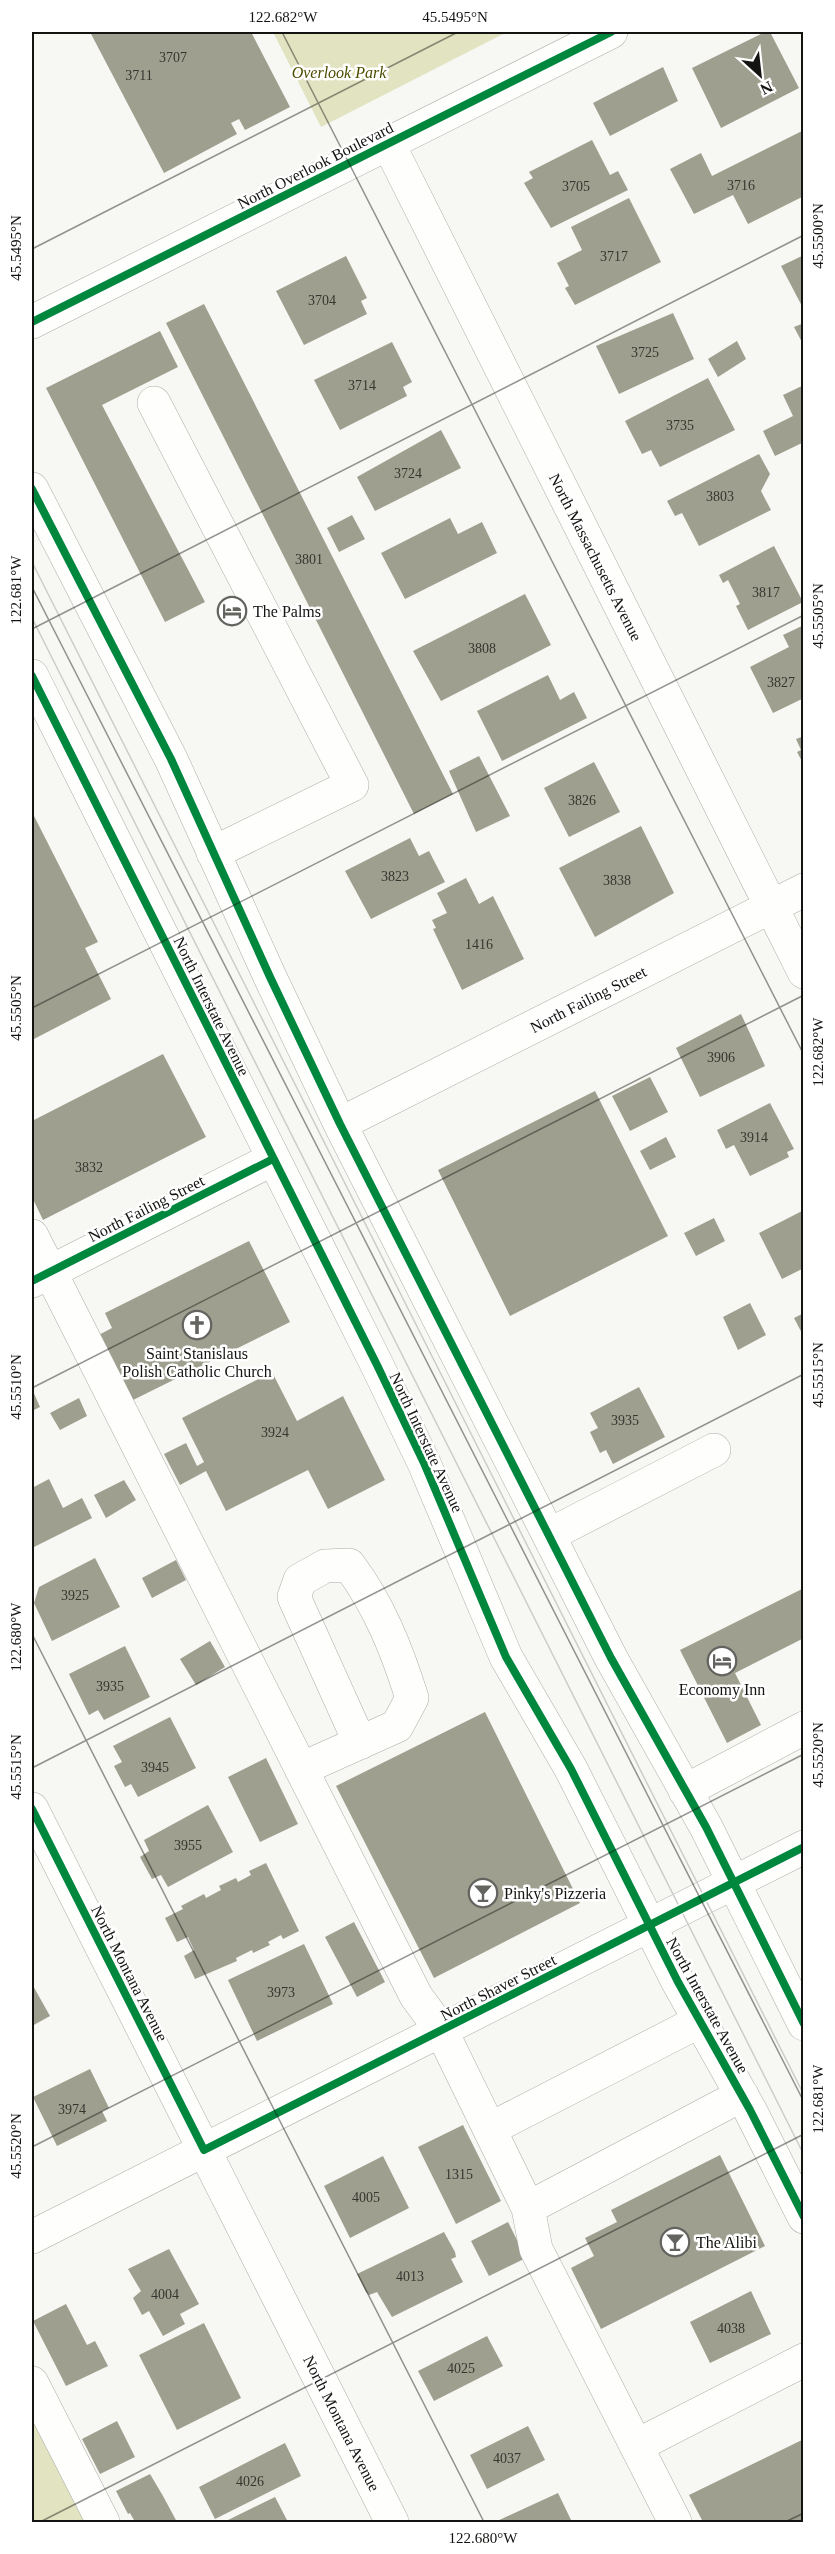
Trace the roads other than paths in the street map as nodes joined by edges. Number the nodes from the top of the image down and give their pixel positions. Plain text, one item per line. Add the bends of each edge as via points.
1 (611, 32) edge
2 (388, 143) junction
3 (32, 322) edge
4 (154, 403) dead end
5 (32, 489) edge
6 (32, 676) edge
7 (213, 853) junction
8 (804, 890) edge
9 (771, 906) junction
10 (804, 972) edge
11 (340, 1124) junction
12 (273, 1159) junction
13 (32, 1236) edge
14 (40, 1276) edge
15 (714, 1450) dead end
16 (549, 1535) junction
17 (804, 1728) edge
18 (360, 1743) junction
19 (301, 1769) junction
20 (686, 1791) junction
21 (32, 1809) edge
22 (804, 1847) edge
23 (733, 1882) junction
24 (650, 1925) junction
25 (700, 2021) junction
26 (804, 2024) edge
27 (441, 2031) junction
28 (742, 2095) junction
29 (490, 2129) junction
30 (204, 2150) junction
31 (528, 2208) junction
32 (804, 2217) edge
33 (32, 2237) edge
34 (804, 2360) edge
35 (32, 2383) edge
36 (636, 2446) junction
37 (103, 2523) edge
38 (392, 2523) edge
39 (675, 2523) edge

1 - 2 street, North Overlook Boulevard
2 - 3 street, North Overlook Boulevard
2 - 9 street, North Massachusetts Avenue
4 - 7 street via 352,785
5 - 7 street via 171,759
6 - 12 street, North Interstate Avenue
7 - 11 street
8 - 9 street, North Failing Street
9 - 10 street, North Massachusetts Avenue
9 - 11 street, North Failing Street
11 - 16 street
12 - 14 street, North Failing Street
12 - 24 street, North Interstate Avenue via 424,1463 506,1657 571,1769
13 - 14 street
14 - 19 street
15 - 16 street
16 - 20 street via 611,1658
17 - 20 street
18 - 18 street via 397,1726 412,1698 397,1652 367,1589 349,1565 325,1566 300,1580 294,1597
18 - 19 street
19 - 27 street via 416,1996
20 - 23 street
21 - 30 street, North Montana Avenue
22 - 23 street, North Shaver Street
23 - 24 street, North Shaver Street
23 - 26 street
24 - 25 street, North Interstate Avenue
24 - 27 street, North Shaver Street
25 - 28 street, North Interstate Avenue
25 - 29 street
27 - 29 street
27 - 30 street, North Shaver Street
28 - 31 street
28 - 32 street, North Interstate Avenue
29 - 31 street
30 - 33 street, North Shaver Street
30 - 38 street, North Montana Avenue
31 - 36 street via 536,2249
34 - 36 street
35 - 37 street
36 - 39 street

